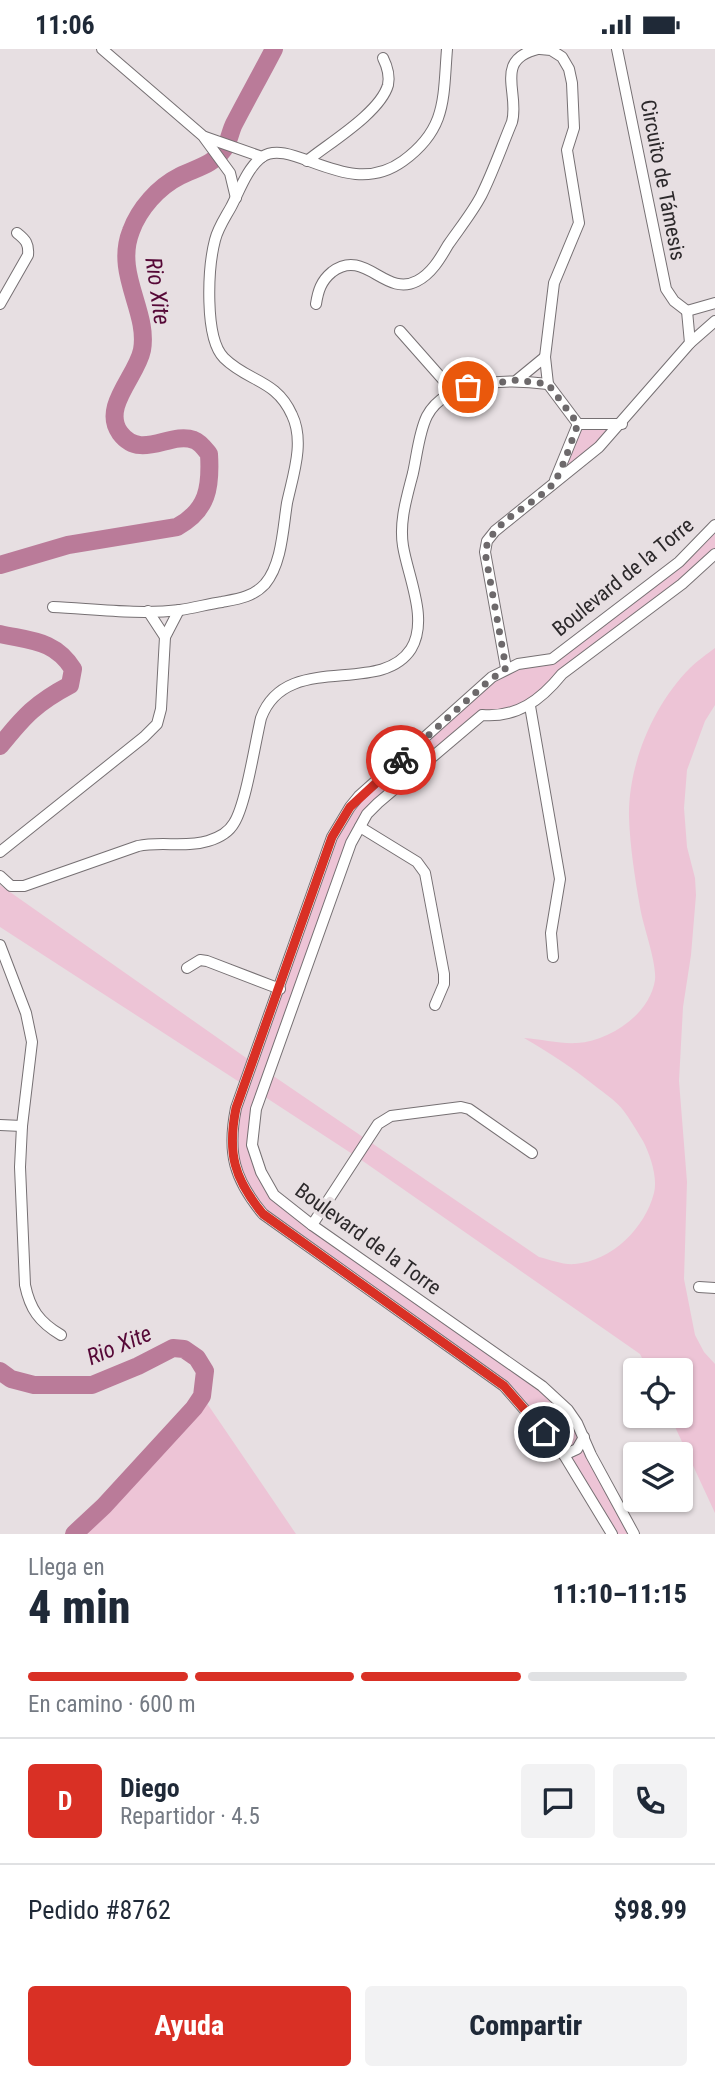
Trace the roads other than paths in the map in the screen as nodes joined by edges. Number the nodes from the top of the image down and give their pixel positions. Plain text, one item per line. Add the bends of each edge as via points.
1 (102, 49) edge
2 (447, 49) edge
3 (539, 49) edge
4 (617, 49) edge
5 (383, 58) dead end
6 (223, 151) junction
7 (262, 157) junction
8 (307, 161) junction
9 (236, 198) junction
10 (17, 233) dead end
11 (0, 303) edge
12 (715, 303) edge
13 (316, 304) dead end
14 (687, 311) junction
15 (715, 321) edge
16 (400, 331) dead end
17 (690, 343) junction
18 (545, 357) junction
19 (517, 380) junction
20 (548, 384) junction
21 (453, 391) junction
22 (578, 424) junction
23 (622, 424) junction
24 (554, 483) junction
25 (715, 525) edge
26 (715, 554) edge
27 (53, 607) dead end
28 (179, 610) junction
29 (148, 611) junction
30 (165, 637) junction
31 (552, 659) junction
32 (506, 668) junction
33 (562, 674) junction
34 (473, 696) junction
35 (530, 706) junction
36 (482, 715) junction
37 (360, 827) junction
38 (0, 852) edge
39 (0, 876) edge
40 (0, 945) edge
41 (553, 957) dead end
42 (187, 968) dead end
43 (280, 989) junction
44 (435, 1005) dead end
45 (0, 1125) edge
46 (22, 1126) junction
47 (533, 1153) dead end
48 (312, 1225) junction
49 (699, 1287) dead end
50 (715, 1288) edge
51 (61, 1335) dead end
52 (516, 1368) junction
53 (504, 1386) junction
54 (584, 1437) junction
55 (564, 1455) junction
56 (612, 1534) edge
57 (634, 1534) edge

1 - 6 street
2 - 8 street via 438,124 410,156 374,175 351,175
3 - 13 street via 517,59 512,69 513,122 480,196 436,264 415,282 402,285 356,264 345,265 325,279
3 - 18 street via 562,57 569,69 574,128 567,150 579,223 554,283
4 - 14 street, Circuito de Támesis via 666,289
5 - 8 street via 388,85 379,101
6 - 7 street
6 - 9 street
7 - 8 street via 274,153
7 - 9 street
9 - 28 street via 220,226 213,255 210,320 214,343 224,358 267,383 281,397 298,430 298,449 277,556 265,583 246,597
10 - 11 street via 25,239 28,255
12 - 14 street
14 - 17 street
15 - 17 street
16 - 21 street
17 - 23 street
18 - 19 street
18 - 20 street
19 - 20 street
19 - 21 street
20 - 22 street
21 - 39 street via 436,402 426,418 401,521 418,618 410,651 373,671 301,681 275,693 261,718 240,811 219,837 197,843 138,846 24,886 11,886
22 - 23 street
22 - 24 street
23 - 24 street
24 - 32 street via 487,541 485,552
25 - 31 street, Boulevard de la Torre via 679,562
26 - 33 street, Boulevard de la Torre
27 - 29 street
28 - 29 street
28 - 30 street
29 - 30 street
30 - 38 street via 157,724
31 - 32 street, Boulevard de la Torre
31 - 33 street
32 - 34 street, Boulevard de la Torre
33 - 35 street, Boulevard de la Torre
34 - 36 street via 474,708
34 - 43 street, Boulevard de la Torre via 359,796 345,814 332,837
35 - 36 street, Boulevard de la Torre
35 - 41 street via 560,880 551,933
36 - 37 street, Boulevard de la Torre via 378,803
37 - 44 street via 417,862 425,873 444,974
37 - 48 street, Boulevard de la Torre via 253,1126 252,1145 274,1195
40 - 46 street via 32,1042
42 - 43 street via 207,961
43 - 53 street, Boulevard de la Torre via 232,1128 237,1175 248,1196 278,1227
45 - 46 street
46 - 51 street via 25,1285 37,1317
47 - 48 street via 469,1109 391,1115 378,1124
48 - 52 street, Boulevard de la Torre
49 - 50 street
52 - 53 street via 505,1377
52 - 54 street, Boulevard de la Torre via 568,1410
53 - 55 street, Boulevard de la Torre
54 - 55 street via 577,1449
54 - 57 street, Boulevard de la Torre
55 - 56 street, Boulevard de la Torre

